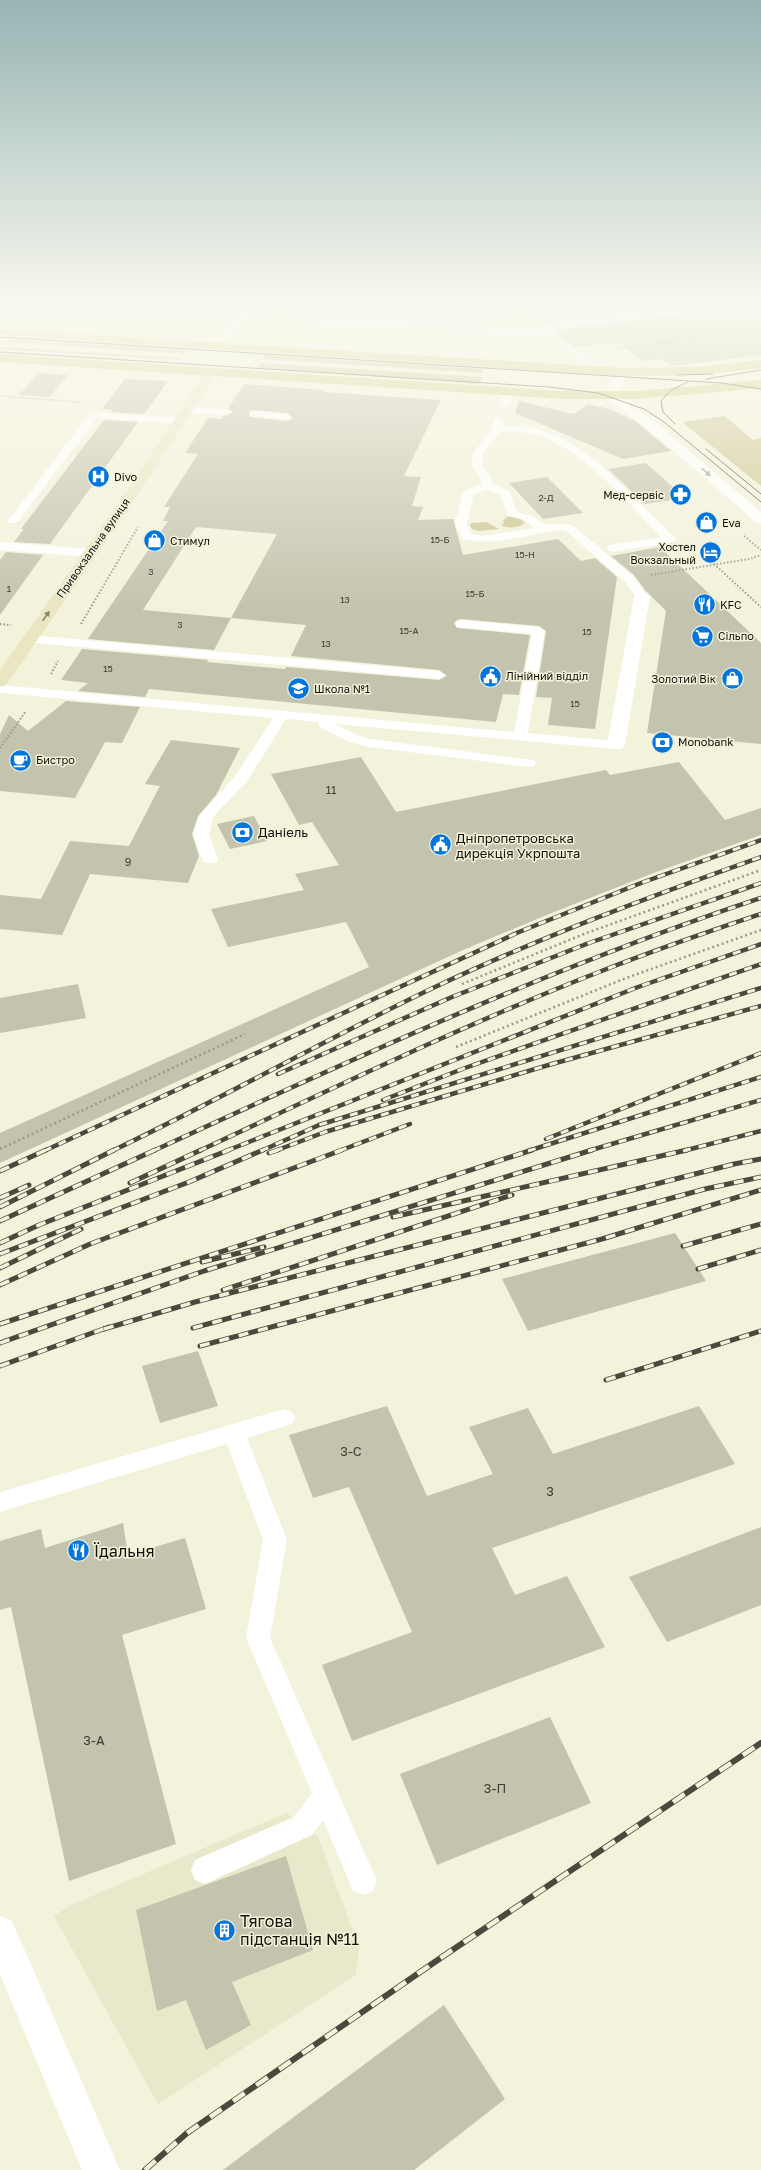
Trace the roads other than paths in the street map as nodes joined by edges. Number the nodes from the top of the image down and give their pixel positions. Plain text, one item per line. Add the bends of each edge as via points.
1 (188, 409) edge
2 (629, 409) edge
3 (226, 412) dead end
4 (254, 414) dead end
5 (184, 416) junction
6 (287, 417) dead end
7 (488, 486) junction
8 (761, 519) edge
9 (13, 521) dead end
10 (541, 528) junction
11 (0, 546) edge
12 (612, 548) dead end
13 (90, 553) junction
14 (642, 597) joint
15 (462, 624) dead end
16 (30, 639) junction
17 (439, 675) dead end
18 (0, 682) edge
19 (0, 689) edge
20 (282, 716) junction
21 (313, 719) junction
22 (520, 736) junction
23 (616, 745) joint
24 (529, 763) dead end
25 (210, 860) dead end
26 (284, 1418) dead end
27 (234, 1432) junction
28 (0, 1502) edge
29 (326, 1795) junction
30 (205, 1870) dead end
31 (363, 1881) dead end
32 (0, 1933) edge
33 (101, 2170) edge

1 - 5 main road, Привокзальна вулиця
2 -> 8 street via 651,425
3 - 5 lane
4 - 6 lane
5 - 9 lane via 94,415
5 - 13 main road, Привокзальна вулиця
7 - 10 lane via 505,493 512,514 529,518
7 - 10 lane via 469,492 461,523 466,537 484,540 536,532
7 - 12 lane via 484,474 477,466 478,454 498,425 534,431 558,439 596,466 670,538
10 - 14 lane via 567,526 629,579
11 - 13 lane
16 -> 13 main road, Привокзальна вулиця
14 - 23 street
15 - 22 lane via 539,631
16 - 17 lane
16 - 18 main road, Привокзальна вулиця
19 - 20 lane
20 - 21 lane
20 - 25 lane via 242,778 206,816 201,834
21 - 22 lane
21 - 24 lane via 368,743
22 - 23 lane
26 - 27 lane
27 - 28 lane
27 - 29 lane via 275,1540 258,1638
29 - 30 lane via 303,1826
29 - 31 lane
32 - 33 street

